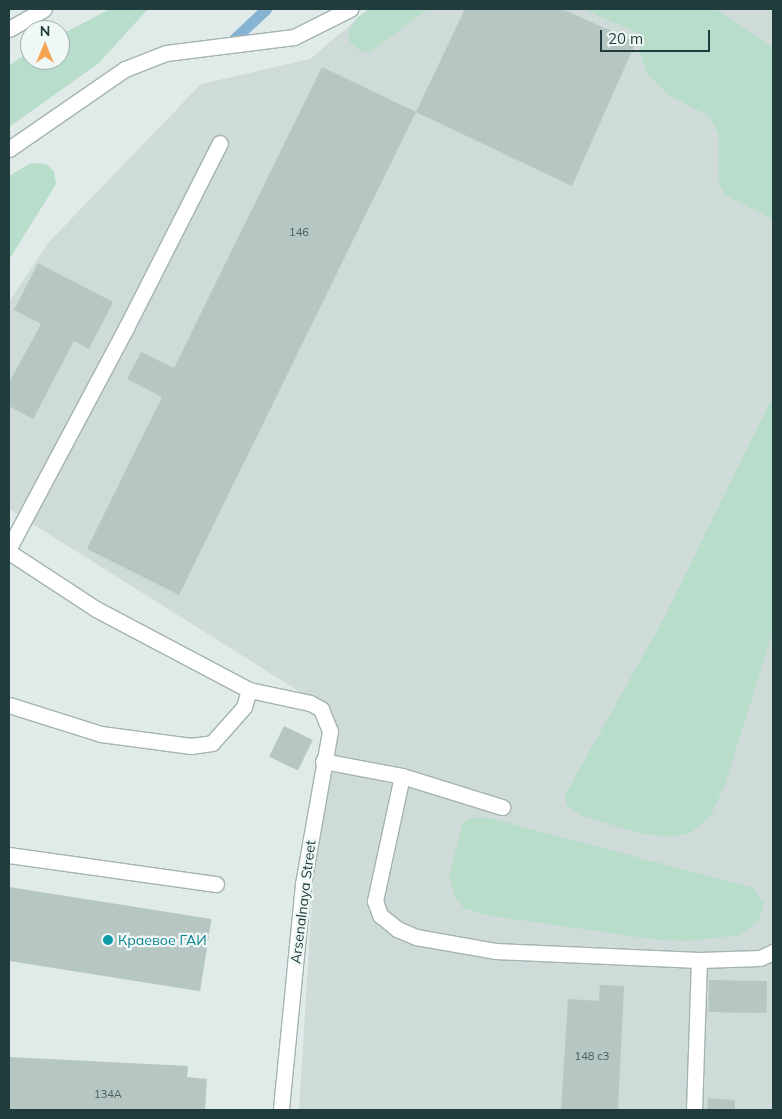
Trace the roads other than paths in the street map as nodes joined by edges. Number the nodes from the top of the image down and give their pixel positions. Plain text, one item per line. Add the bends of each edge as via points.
1 (44, 9) edge
2 (350, 9) edge
3 (9, 29) edge
4 (220, 143) dead end
5 (9, 149) edge
6 (9, 548) edge
7 (9, 552) edge
8 (249, 690) junction
9 (9, 705) edge
10 (323, 761) junction
11 (402, 776) junction
12 (502, 807) dead end
13 (9, 855) edge
14 (216, 884) dead end
15 (773, 952) edge
16 (699, 960) junction
17 (281, 1110) edge
18 (694, 1110) edge

1 - 3 street
2 - 5 street via 294,37 166,52 125,69
4 - 6 street
7 - 8 street via 96,609
8 - 9 street via 244,707 212,743 191,746 101,734
8 - 10 street, Arsenalnaya Street via 310,703 321,709 330,730
10 - 11 street
10 - 17 street, Arsenalnaya Street via 302,884
11 - 12 street
11 - 16 street via 375,901 380,915 397,929 416,937 495,951
13 - 14 street
15 - 16 street via 760,958
16 - 18 street

